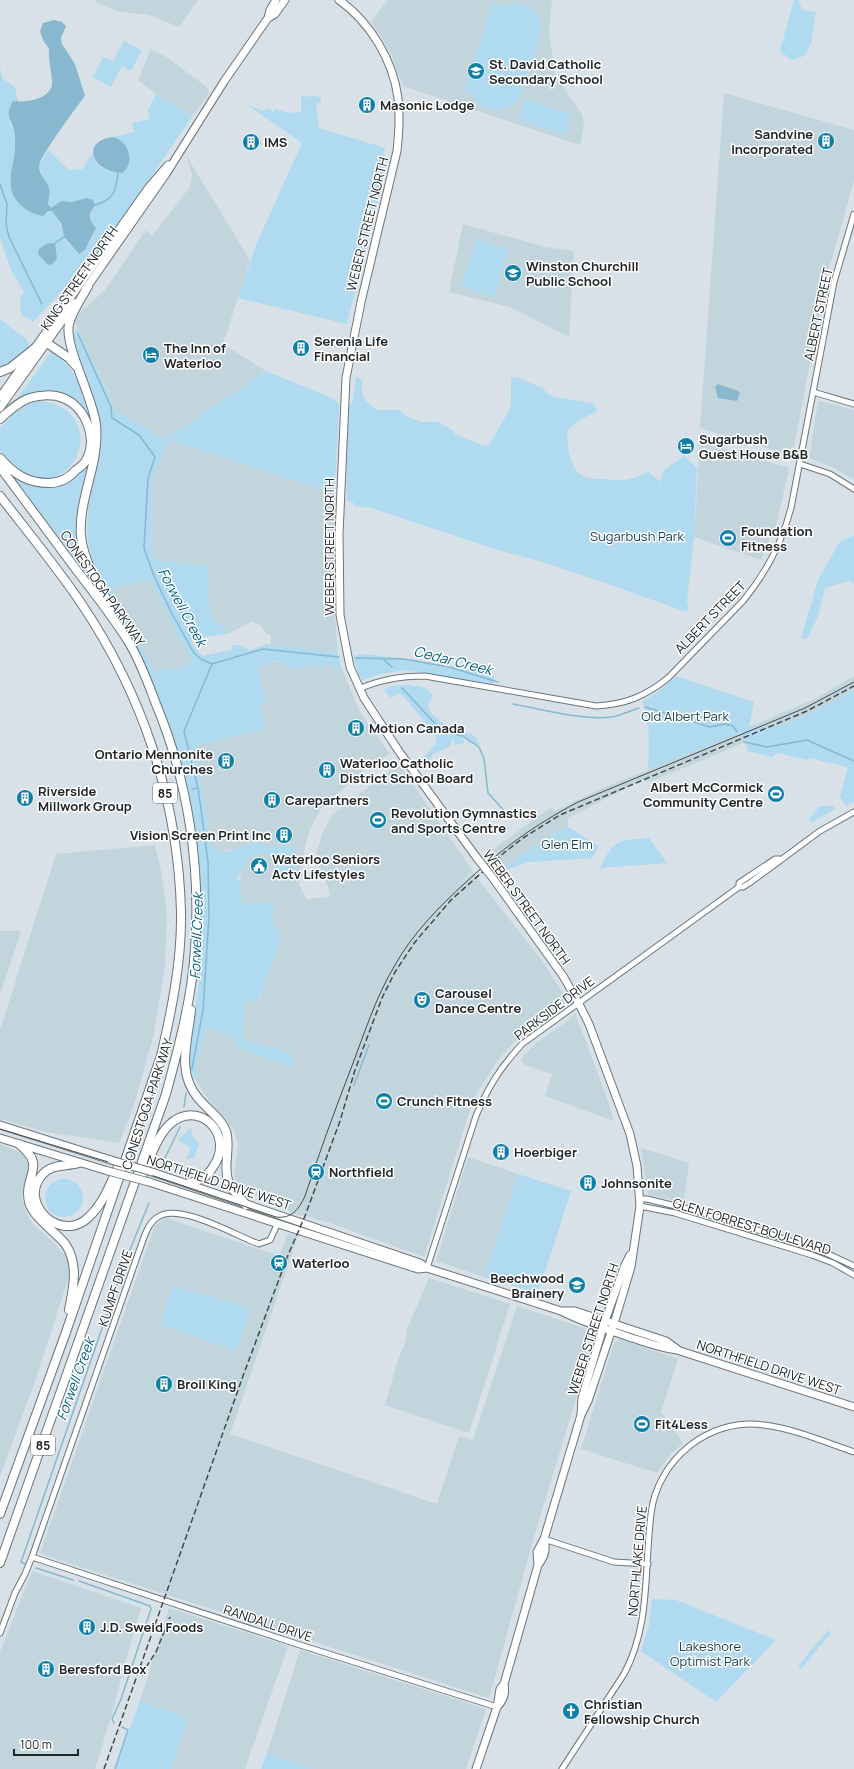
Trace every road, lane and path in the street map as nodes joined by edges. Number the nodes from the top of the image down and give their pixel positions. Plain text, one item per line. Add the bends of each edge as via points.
1 (276, 0) edge
2 (285, 0) edge
3 (339, 0) edge
4 (268, 18) junction
5 (174, 159) junction
6 (854, 214) edge
7 (88, 286) junction
8 (48, 343) junction
9 (36, 348) junction
10 (0, 372) edge
11 (83, 379) junction
12 (813, 392) junction
13 (0, 397) edge
14 (854, 404) edge
15 (0, 408) edge
16 (0, 419) edge
17 (0, 458) edge
18 (800, 464) junction
19 (0, 467) edge
20 (854, 489) edge
21 (0, 496) edge
22 (129, 642) junction
23 (359, 689) junction
24 (854, 812) edge
25 (193, 967) junction
26 (578, 1002) junction
27 (0, 1125) edge
28 (138, 1127) junction
29 (0, 1138) edge
30 (19, 1144) junction
31 (79, 1163) junction
32 (189, 1183) junction
33 (640, 1202) junction
34 (246, 1205) junction
35 (122, 1218) junction
36 (277, 1225) junction
37 (313, 1226) junction
38 (310, 1235) junction
39 (360, 1242) junction
40 (363, 1252) junction
41 (632, 1252) junction
42 (854, 1266) edge
43 (427, 1268) junction
44 (854, 1275) edge
45 (604, 1325) junction
46 (612, 1328) junction
47 (65, 1335) junction
48 (854, 1407) edge
49 (581, 1415) junction
50 (854, 1452) edge
51 (0, 1514) edge
52 (544, 1539) junction
53 (32, 1557) junction
54 (0, 1563) edge
55 (648, 1564) junction
56 (0, 1633) edge
57 (497, 1707) junction
58 (476, 1769) edge
59 (562, 1769) edge

1 - 4 main road, KING STREET NORTH
2 - 4 main road, KING STREET NORTH via 275,14
3 - 23 main road, WEBER STREET NORTH via 362,22 386,58 398,98 399,125 397,151 353,338 344,399 339,534 340,615 350,667
4 - 5 main road, KING STREET NORTH
5 - 7 main road, KING STREET NORTH
5 - 9 main road, KING STREET NORTH via 149,187
6 - 12 street, ALBERT STREET via 834,281
7 - 8 main road, KING STREET NORTH
7 - 11 highway via 70,319 68,328 73,353
8 - 11 highway via 69,358
8 - 15 main road, KING STREET NORTH
9 - 10 highway via 10,368
9 - 13 main road, KING STREET NORTH
11 - 22 highway via 94,411 97,442 83,510 81,535 86,559
12 - 14 street
12 - 18 street, ALBERT STREET
16 - 17 highway via 9,410 29,398 48,395 62,397 74,405 83,416 89,428 91,445 85,462 72,476 55,483 37,483 18,475
18 - 20 street via 830,474
18 - 23 street, ALBERT STREET via 786,529 761,578 743,601 668,678 642,696 614,705 596,706 419,676 387,679
19 - 22 highway, CONESTOGA PARKWAY / 85
21 - 28 highway, CONESTOGA PARKWAY / 85 via 76,595 132,691 148,732 172,818 181,912 177,969 161,1056
22 - 25 highway, CONESTOGA PARKWAY / 85 via 163,721 188,810 194,855 196,906
23 - 26 main road, WEBER STREET NORTH, bridge via 375,718 563,976
24 - 26 street, PARKSIDE DRIVE via 820,831
25 - 34 highway via 194,986 184,1056 185,1071 189,1085 226,1131 229,1148 228,1180
25 - 35 highway, CONESTOGA PARKWAY / 85 via 168,1087
26 - 33 main road, WEBER STREET NORTH via 589,1024 630,1134 637,1166
26 - 43 street, PARKSIDE DRIVE via 522,1044 493,1079 476,1116
27 - 32 main road, NORTHFIELD DRIVE WEST, bridge
28 - 31 highway via 104,1198 93,1214 76,1225 58,1225 45,1218 38,1208 34,1195 36,1185 42,1175 50,1169
28 - 47 highway, CONESTOGA PARKWAY / 85
29 - 30 main road, NORTHFIELD DRIVE WEST
30 - 31 main road, NORTHFIELD DRIVE WEST
30 - 47 highway via 31,1155 34,1162 28,1193 32,1209 65,1244 72,1256 74,1281
31 - 36 main road, NORTHFIELD DRIVE WEST, bridge via 149,1182
32 - 34 main road, NORTHFIELD DRIVE WEST
32 - 35 highway via 202,1180 210,1172 220,1154 221,1143 213,1126 203,1118 192,1115 180,1117 164,1131
33 - 41 main road, WEBER STREET NORTH
33 - 42 street, GLEN FORREST BOULEVARD via 647,1199 700,1212 826,1253
33 - 44 street, GLEN FORREST BOULEVARD via 812,1255
34 - 37 main road, NORTHFIELD DRIVE WEST
35 - 54 highway, CONESTOGA PARKWAY / 85
36 - 38 main road, NORTHFIELD DRIVE WEST
36 - 53 street, KUMPF DRIVE via 270,1240 258,1244 219,1225 170,1212 150,1223
37 - 38 main road
37 - 39 main road, NORTHFIELD DRIVE WEST
38 - 40 main road, NORTHFIELD DRIVE WEST
39 - 40 main road
39 - 43 main road, NORTHFIELD DRIVE WEST via 420,1263
40 - 43 main road, NORTHFIELD DRIVE WEST via 418,1269
41 - 45 main road, WEBER STREET NORTH
41 - 46 main road, WEBER STREET NORTH
43 - 45 main road, NORTHFIELD DRIVE WEST via 561,1311 575,1311
45 - 46 main road, NORTHFIELD DRIVE WEST
45 - 49 main road, WEBER STREET NORTH via 582,1398
46 - 48 main road, NORTHFIELD DRIVE WEST via 666,1341 677,1350
46 - 49 main road, WEBER STREET NORTH
47 - 51 highway, CONESTOGA PARKWAY / 85
49 - 52 main road, WEBER STREET NORTH
50 - 55 street, NORTHLAKE DRIVE via 764,1425 731,1426 704,1436 678,1456 660,1480 651,1514
52 - 55 street via 614,1562
52 - 57 main road, WEBER STREET NORTH via 537,1552 538,1565 504,1684 505,1692
53 - 56 street, KUMPF DRIVE via 15,1592
53 - 57 street, RANDALL DRIVE
55 - 59 street, NORTHLAKE DRIVE via 643,1621 632,1661
57 - 58 main road, WEBER STREET NORTH

